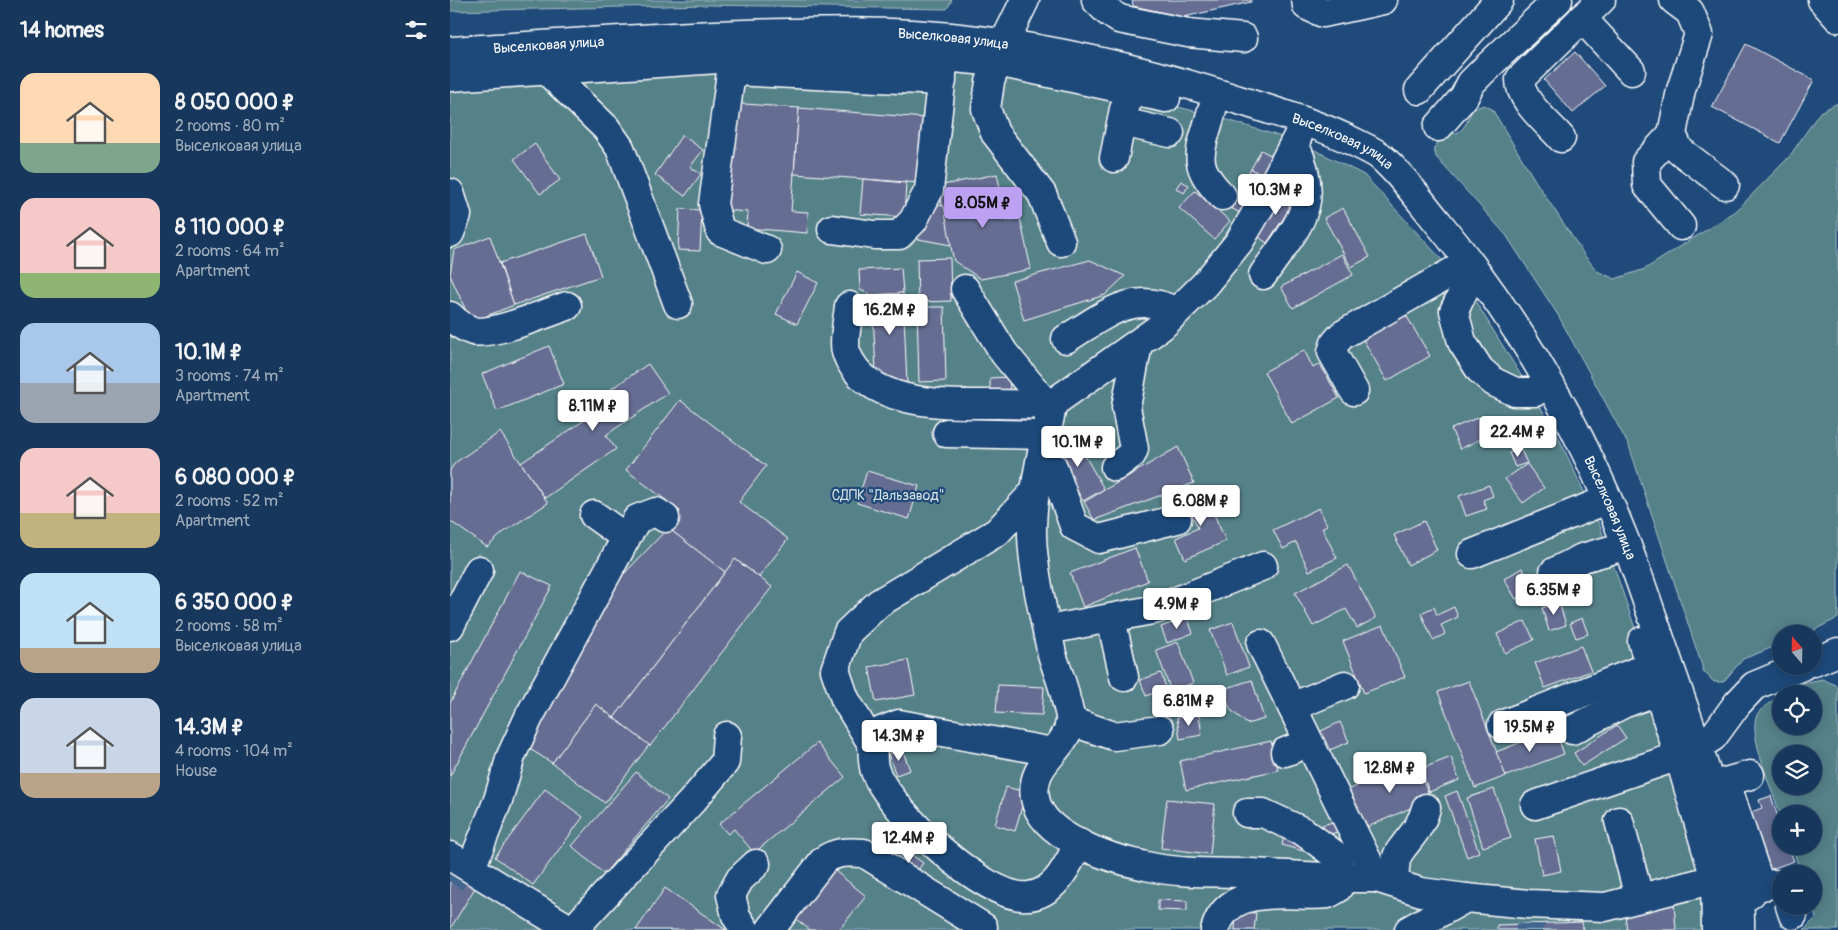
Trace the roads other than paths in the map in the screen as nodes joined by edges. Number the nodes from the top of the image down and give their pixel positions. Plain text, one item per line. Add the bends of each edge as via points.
1 (1025, 0) edge
2 (1096, 0) edge
3 (1306, 0) edge
4 (1383, 0) edge
5 (1499, 0) edge
6 (1558, 0) edge
7 (1601, 0) edge
8 (1674, 0) edge
9 (1822, 0) edge
10 (1582, 18) junction
11 (1838, 18) edge
12 (1243, 38) dead end
13 (450, 51) edge
14 (1000, 52) junction
15 (732, 64) junction
16 (943, 69) junction
17 (547, 71) junction
18 (1631, 71) dead end
19 (450, 77) edge
20 (1133, 89) junction
21 (1419, 90) dead end
22 (1212, 110) junction
23 (1122, 122) junction
24 (1438, 127) dead end
25 (1170, 133) dead end
26 (1672, 134) junction
27 (1561, 138) dead end
28 (1296, 140) junction
29 (1114, 158) dead end
30 (1725, 185) dead end
31 (450, 193) edge
32 (1222, 196) dead end
33 (1681, 226) dead end
34 (832, 229) dead end
35 (450, 234) edge
36 (1061, 242) dead end
37 (767, 250) dead end
38 (1263, 276) dead end
39 (1460, 279) junction
40 (965, 289) dead end
41 (678, 304) dead end
42 (567, 306) dead end
43 (848, 306) dead end
44 (1176, 312) junction
45 (450, 316) edge
46 (1066, 339) dead end
47 (1138, 344) junction
48 (1354, 391) dead end
49 (1050, 404) junction
50 (946, 433) dead end
51 (1046, 434) junction
52 (1040, 463) junction
53 (1115, 467) dead end
54 (1036, 490) junction
55 (1594, 505) junction
56 (594, 515) dead end
57 (665, 518) dead end
58 (1177, 519) dead end
59 (626, 538) junction
60 (1611, 550) junction
61 (1472, 554) dead end
62 (1263, 566) dead end
63 (479, 570) dead end
64 (1554, 572) dead end
65 (1111, 619) junction
66 (450, 626) edge
67 (1048, 630) junction
68 (1261, 644) dead end
69 (1838, 652) edge
70 (1822, 659) edge
71 (1780, 675) edge
72 (1124, 677) dead end
73 (1654, 678) junction
74 (1345, 685) dead end
75 (1292, 706) junction
76 (1070, 721) junction
77 (1502, 725) dead end
78 (1160, 730) dead end
79 (1572, 730) dead end
80 (727, 736) dead end
81 (872, 744) junction
82 (1688, 751) junction
83 (1053, 752) junction
84 (1535, 805) dead end
85 (1426, 808) dead end
86 (1247, 813) dead end
87 (1619, 821) dead end
88 (1080, 843) junction
89 (460, 864) edge
90 (756, 864) dead end
91 (1344, 879) junction
92 (1715, 879) junction
93 (1385, 880) junction
94 (1759, 891) edge
95 (1466, 898) junction
96 (1639, 898) junction
97 (983, 927) dead end
98 (571, 930) edge
99 (575, 930) edge
100 (745, 930) edge
101 (770, 930) edge
102 (1215, 930) edge
103 (1409, 930) edge
104 (1716, 930) edge
105 (1740, 930) edge

1 - 14 main road
2 - 12 main road via 1119,19 1188,33
3 - 4 main road via 1307,6 1323,13
5 - 21 main road
6 - 24 main road via 1477,76
7 - 10 main road
8 - 26 main road via 1690,12 1699,34 1681,90
9 - 11 main road
10 - 18 main road
10 - 27 main road via 1520,79 1524,95
13 - 14 main road, Выселковая улица via 736,34 865,32 946,36
14 - 16 main road, Выселковая улица
14 - 20 main road, Выселковая улица
14 - 36 main road via 990,82 986,109 995,134 1042,194
14 - 82 main road, Выселковая улица via 1133,70 1215,92 1338,134 1378,154 1488,285 1552,384 1574,425 1627,543
15 - 16 main road, Выселковая улица
15 - 17 main road, Выселковая улица
15 - 37 main road via 713,204 720,231
16 - 34 main road via 929,190 913,220 899,235
17 - 19 main road, Выселковая улица
17 - 41 main road via 606,128 620,148
20 - 22 main road, Выселковая улица
20 - 23 main road
22 - 28 main road, Выселковая улица
22 - 32 main road via 1200,164 1205,176
23 - 25 main road
23 - 29 main road
26 - 30 main road via 1679,150
26 - 33 main road via 1646,162 1647,185
28 - 38 main road via 1308,182 1306,210
28 - 39 main road, Выселковая улица via 1333,151 1367,169
28 - 44 main road via 1239,242 1205,284
31 - 35 main road via 457,215
39 - 48 main road via 1342,335 1332,352
39 - 55 main road, Выселковая улица via 1472,292 1560,433
40 - 49 main road via 1004,353
42 - 45 main road via 500,328 474,331
43 - 49 main road via 846,350 854,366 871,383 902,397 934,404
44 - 46 main road via 1152,302 1122,305
44 - 47 main road
47 - 49 main road
47 - 53 main road via 1126,407 1134,448 1132,454
49 - 51 main road
50 - 51 main road
51 - 52 main road
52 - 54 main road
52 - 58 main road via 1053,467 1058,476 1074,526 1093,536 1107,538
54 - 67 main road via 1032,527 1034,562
54 - 81 main road via 997,532 879,603 848,632 835,670 845,698
55 - 60 main road, Выселковая улица
55 - 61 main road
56 - 59 main road
57 - 59 main road via 656,512 637,519
59 - 89 main road via 529,717 511,756 498,800
60 - 64 main road via 1582,558
60 - 73 main road, Выселковая улица
62 - 65 main road via 1157,609
63 - 66 main road
65 - 67 main road
65 - 72 main road
67 - 76 main road
68 - 75 main road
69 - 70 main road
71 - 82 main road via 1754,686 1713,737
73 - 77 main road
73 - 79 main road via 1623,704
73 - 82 main road, Выселковая улица
74 - 75 main road
75 - 93 main road via 1297,747
76 - 78 main road via 1114,736
76 - 83 main road
80 - 99 main road via 725,762
81 - 83 main road via 881,731 899,724
81 - 88 main road via 875,770 900,810 950,858 996,888 1028,897 1043,892 1060,876
82 - 84 main road
82 - 92 main road, Выселковая улица
82 - 94 main road, Выселковая улица via 1729,781 1737,871
83 - 88 main road via 1041,766 1034,782 1035,798 1040,813 1050,825
85 - 93 main road via 1423,821 1399,852
86 - 91 main road via 1262,812 1304,832 1335,855
87 - 96 main road
88 - 91 main road via 1121,859 1163,869
89 - 98 main road
90 - 100 main road via 740,879 731,895 731,904
91 - 93 main road
91 - 102 main road via 1337,889 1328,894 1252,895 1226,909
92 - 96 main road
92 - 104 main road, Выселковая улица
93 - 95 main road via 1421,892
94 - 105 main road, Выселковая улица
95 - 96 main road via 1529,914 1605,907
95 - 103 main road
97 - 101 main road via 864,853 844,852 832,854 823,861

